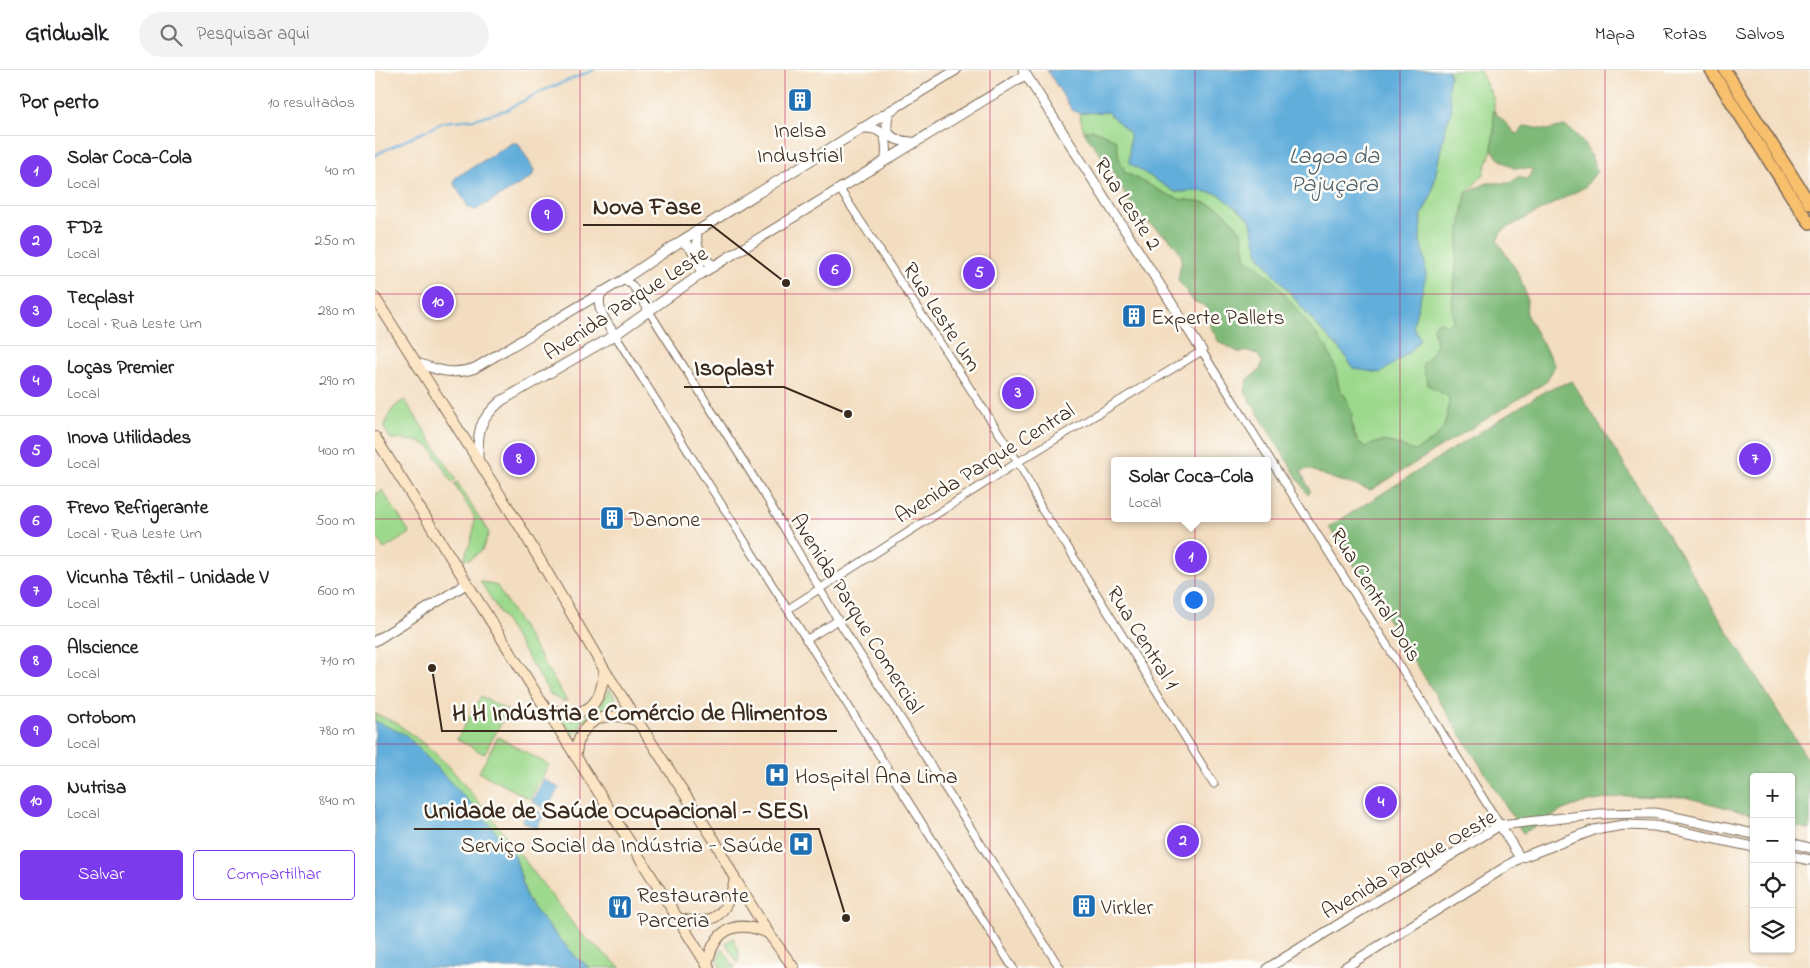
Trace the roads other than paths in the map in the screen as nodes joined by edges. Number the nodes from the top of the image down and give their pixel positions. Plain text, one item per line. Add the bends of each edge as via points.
1 (948, 70) edge
2 (956, 70) edge
3 (1711, 70) edge
4 (1725, 70) edge
5 (1024, 72) edge
6 (939, 80) junction
7 (889, 111) junction
8 (861, 128) junction
9 (912, 142) junction
10 (886, 158) junction
11 (839, 188) junction
12 (1810, 204) edge
13 (1810, 223) edge
14 (697, 231) junction
15 (681, 241) junction
16 (714, 266) junction
17 (701, 274) junction
18 (623, 280) junction
19 (601, 292) junction
20 (375, 298) edge
21 (380, 312) edge
22 (649, 312) junction
23 (615, 335) junction
24 (1203, 351) junction
25 (417, 363) junction
26 (375, 437) edge
27 (1269, 457) edge
28 (478, 460) junction
29 (1271, 460) edge
30 (1017, 462) junction
31 (1042, 510) joint
32 (466, 584) junction
33 (820, 589) junction
34 (787, 609) junction
35 (838, 620) junction
36 (806, 640) junction
37 (375, 642) edge
38 (604, 669) junction
39 (546, 709) junction
40 (638, 721) junction
41 (575, 756) junction
42 (1214, 784) dead end
43 (1500, 825) junction
44 (1750, 833) edge
45 (1795, 844) edge
46 (1750, 846) edge
47 (1810, 848) edge
48 (1795, 857) edge
49 (1520, 858) junction
50 (1810, 860) edge
51 (735, 879) junction
52 (677, 918) junction
53 (769, 934) junction
54 (708, 967) edge
55 (793, 968) edge
56 (1013, 968) edge
57 (1060, 968) edge
58 (1268, 968) edge
59 (1344, 968) edge

1 - 6 street
2 - 6 street, Avenida Parque Leste
3 - 13 main road
4 - 12 main road
5 - 9 street, Avenida Parque Leste
5 - 24 street, Rua Leste 2
6 - 7 street, Avenida Parque Leste
7 - 8 street, Avenida Parque Leste
7 - 9 street via 886,125 890,135 900,141
8 - 10 street via 876,128 884,135
8 - 14 street, Avenida Parque Leste
9 - 10 street, Avenida Parque Leste
10 - 11 street, Avenida Parque Leste
11 - 16 street, Avenida Parque Leste
11 - 30 street, Rua Leste Um
14 - 15 street, Avenida Parque Leste
14 - 16 street via 701,253
15 - 17 street via 696,254
15 - 18 street, Avenida Parque Leste
16 - 17 street, Avenida Parque Leste
17 - 22 street, Avenida Parque Leste
18 - 19 street, Avenida Parque Leste
18 - 22 street, Avenida Parque Comercial via 632,286
19 - 23 street via 601,313
19 - 25 street, Avenida Parque Leste via 475,368 451,373
20 - 21 main road
21 - 25 main road
22 - 23 street, Avenida Parque Leste
22 - 33 street, Avenida Parque Comercial
23 - 28 street, Avenida Parque Leste via 501,401 481,425
23 - 34 street
24 - 27 street, Rua Central Dois
24 - 30 street, Avenida Parque Central
25 - 28 main road
26 - 32 main road
28 - 38 main road
29 - 43 street, Rua Central Dois
30 - 31 street, Rua Leste Um
30 - 33 street, Avenida Parque Central
31 - 42 street, Rua Central 1
32 - 37 street
32 - 39 main road
33 - 34 street, Avenida Parque Central
33 - 35 street, Avenida Parque Comercial
34 - 36 street
35 - 36 street
35 - 57 street, Avenida Parque Comercial
36 - 56 street
38 - 39 main road via 601,691 586,709 570,714
38 - 40 main road
39 - 41 main road
40 - 41 main road via 615,715 595,721 580,736
40 - 51 main road via 715,841
41 - 52 main road
43 - 44 street, Avenida Parque Oeste via 1601,814 1655,813
43 - 49 street, Rua Central Dois
43 - 58 street, Avenida Parque Oeste
45 - 47 street
46 - 49 street via 1672,828 1625,825 1594,830
48 - 50 street
49 - 59 street
51 - 52 main road via 727,905 716,916 699,922
51 - 53 main road
52 - 54 main road
53 - 54 main road via 747,926 726,931 711,948
53 - 55 main road

